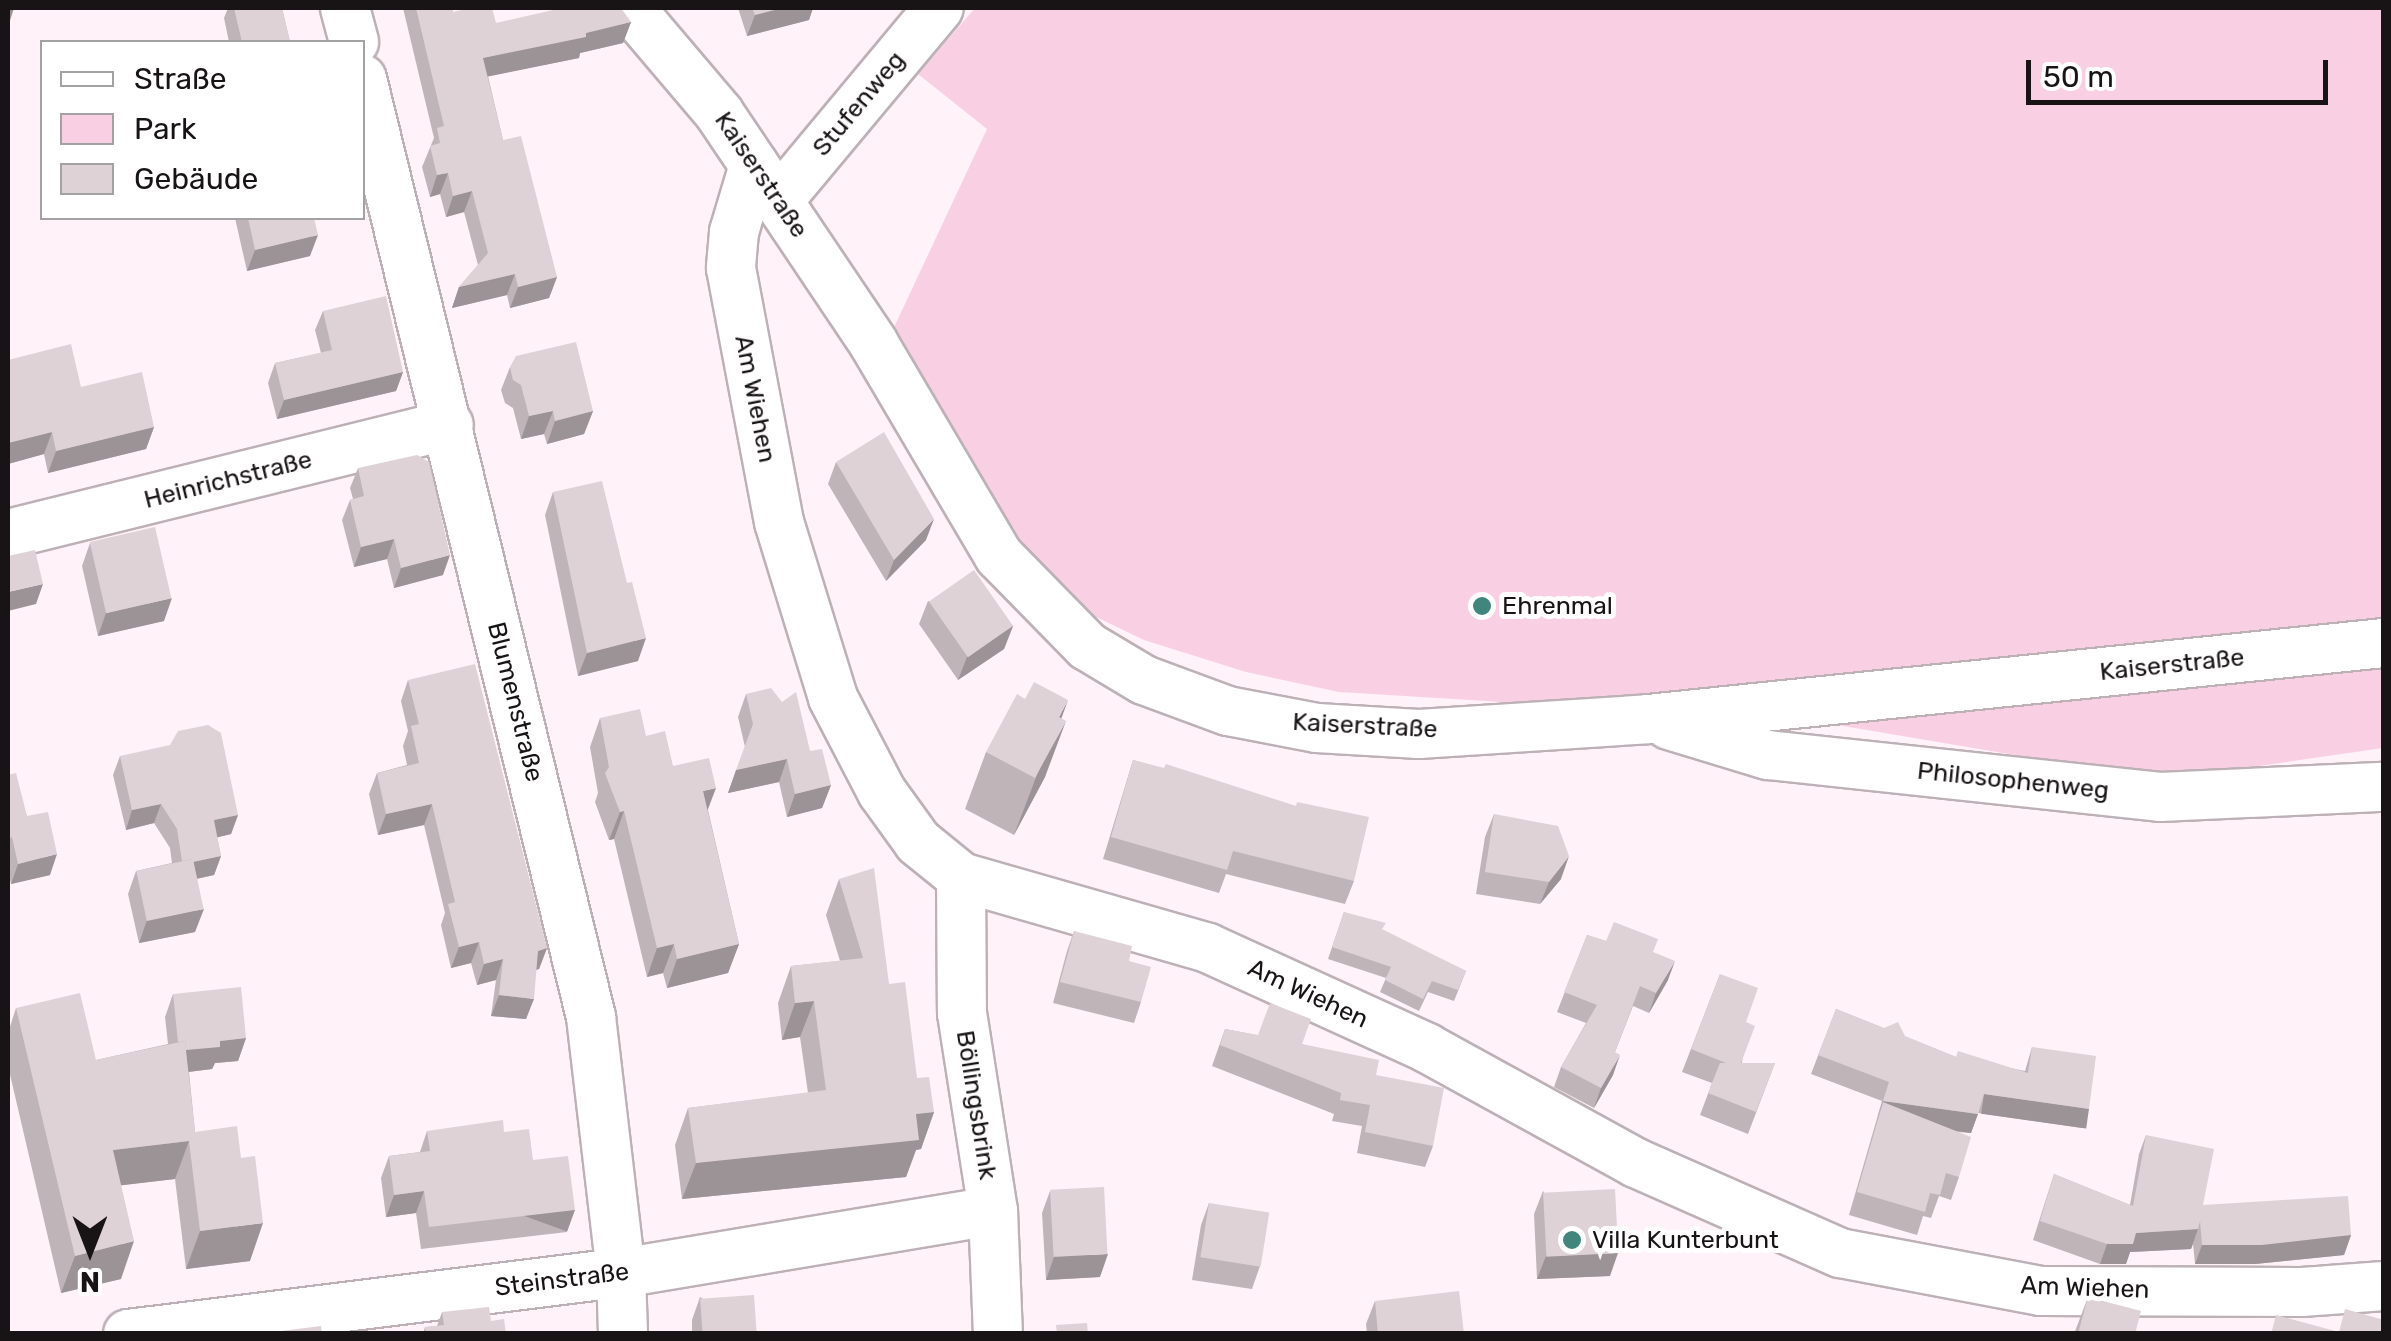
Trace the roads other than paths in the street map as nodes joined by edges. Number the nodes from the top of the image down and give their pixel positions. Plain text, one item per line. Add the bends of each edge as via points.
1 (345, 8) edge
2 (630, 8) edge
3 (940, 8) edge
4 (353, 40) edge
5 (365, 91) edge
6 (766, 183) junction
7 (448, 426) junction
8 (8, 534) edge
9 (2384, 642) edge
10 (1648, 719) junction
11 (2384, 787) edge
12 (961, 877) junction
13 (993, 1211) junction
14 (621, 1273) junction
15 (2384, 1286) edge
16 (128, 1334) edge
17 (624, 1334) edge
18 (998, 1334) edge

1 - 4 street
2 - 6 street, Kaiserstraße via 720,113
3 - 6 street, Stufenweg
5 - 7 street, Blumenstraße
6 - 10 street, Kaiserstraße via 874,344 999,556 1087,646 1144,680 1194,698 1316,728 1419,734
6 - 12 street, Am Wiehen via 734,232 730,268 779,522 833,698 882,792 918,842
7 - 8 street, Heinrichstraße
7 - 14 street, Blumenstraße via 591,1017
9 - 10 street, Kaiserstraße
10 - 11 street, Philosophenweg via 1768,755 2160,797
12 - 13 street, Böllingsbrink via 962,1013
12 - 15 street, Am Wiehen via 1208,948 1426,1048 1636,1163 1840,1253 2041,1291
13 - 14 street, Steinstraße
13 - 18 street, Böllingsbrink
14 - 16 street, Steinstraße
14 - 17 street, Blumenstraße

